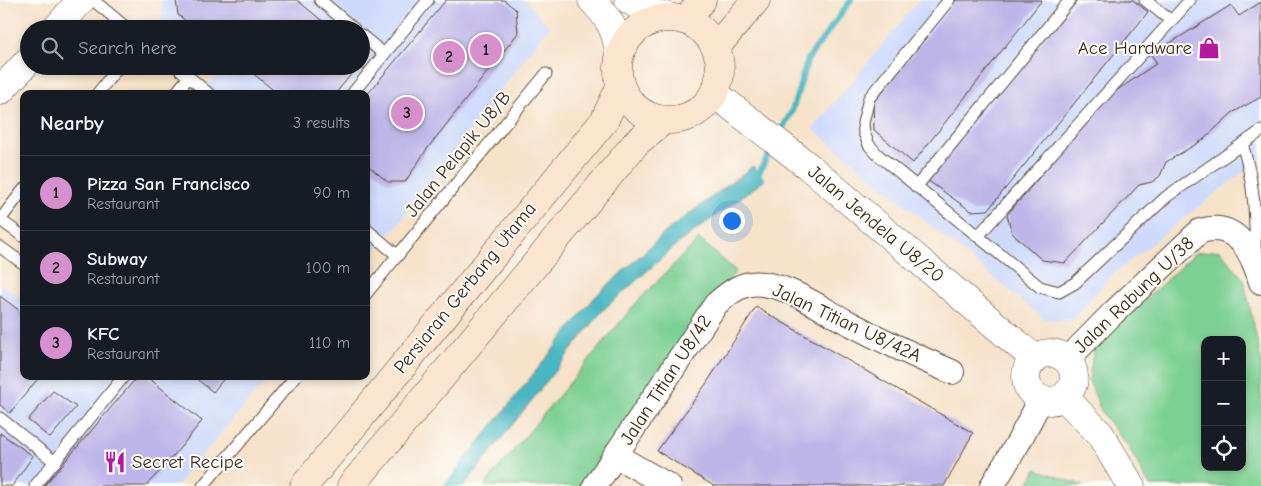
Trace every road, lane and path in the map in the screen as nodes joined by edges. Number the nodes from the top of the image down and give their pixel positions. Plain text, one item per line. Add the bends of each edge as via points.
1 (81, 0) edge
2 (93, 0) edge
3 (320, 0) edge
4 (428, 0) edge
5 (592, 0) edge
6 (629, 0) edge
7 (756, 0) edge
8 (949, 0) edge
9 (1070, 0) edge
10 (1145, 0) edge
11 (1190, 0) edge
12 (686, 12) edge
13 (64, 20) edge
14 (117, 20) edge
15 (343, 20) edge
16 (1170, 20) junction
17 (370, 42) edge
18 (716, 47) junction
19 (384, 54) junction
20 (619, 54) junction
21 (20, 70) edge
22 (370, 72) edge
23 (546, 74) dead end
24 (112, 75) edge
25 (187, 75) edge
26 (367, 75) edge
27 (189, 77) junction
28 (620, 87) junction
29 (101, 90) edge
30 (178, 90) edge
31 (204, 90) edge
32 (355, 90) edge
33 (0, 92) edge
34 (714, 93) junction
35 (664, 120) junction
36 (1261, 131) edge
37 (1242, 144) junction
38 (916, 187) junction
39 (20, 194) edge
40 (0, 220) edge
41 (370, 232) edge
42 (20, 234) edge
43 (978, 236) junction
44 (0, 247) edge
45 (398, 256) junction
46 (20, 261) edge
47 (1258, 272) edge
48 (370, 289) edge
49 (716, 304) joint
50 (1034, 359) junction
51 (1067, 360) junction
52 (952, 372) dead end
53 (121, 380) edge
54 (293, 380) edge
55 (1052, 398) junction
56 (0, 418) edge
57 (616, 456) junction
58 (55, 462) junction
59 (35, 486) edge
60 (203, 486) edge
61 (304, 486) edge
62 (351, 486) edge
63 (595, 486) edge
64 (669, 486) edge
65 (992, 486) edge
66 (1131, 486) edge

1 - 13 street
2 - 14 lane
3 - 15 lane
4 - 19 lane
5 - 20 street via 610,21 617,37
6 - 12 street via 652,13
7 - 18 main road
8 - 38 lane via 869,98 865,112 864,133 869,145
9 - 38 lane
10 - 16 lane
11 - 16 lane
12 - 18 main road
12 - 20 main road via 653,19 638,27 626,39
16 - 43 lane
17 - 19 lane
18 - 34 main road via 720,78
19 - 22 lane
20 - 28 main road via 616,70
21 - 33 street
23 - 45 lane, Jalan Pelapik U8/B
24 - 29 lane
25 - 27 lane
26 - 32 lane
27 - 30 lane
27 - 31 lane
28 - 35 main road via 637,110
28 - 61 main road, Persiaran Gerbang Utama via 604,121
34 - 35 main road via 693,114
34 - 50 street, Jalan Jendela U8/20 via 808,166
35 - 62 main road, Persiaran Gerbang Utama via 636,143
36 - 37 lane
37 - 43 lane via 1166,197 1075,282 1059,292 1040,288
37 - 47 lane via 1251,172 1256,206
38 - 43 lane
39 - 40 lane
40 - 42 lane
41 - 45 lane
44 - 46 lane
45 - 48 lane, Jalan Pelapik U8/B
47 - 51 street, Jalan Rabung U/38 via 1236,236 1222,228 1200,231
49 - 52 street, Jalan Titian U8/42A via 743,285 769,286 792,294
49 - 57 street, Jalan Titian U8/42
50 - 51 street via 1051,353
50 - 55 street via 1026,378 1031,391
51 - 55 street via 1074,372 1073,386
53 - 58 lane
54 - 60 lane
55 - 65 street via 1018,443
55 - 66 street via 1100,434
56 - 58 lane
57 - 63 street, Jalan Titian U8/42
57 - 64 street, Jalan Titian U8/42
58 - 59 lane

